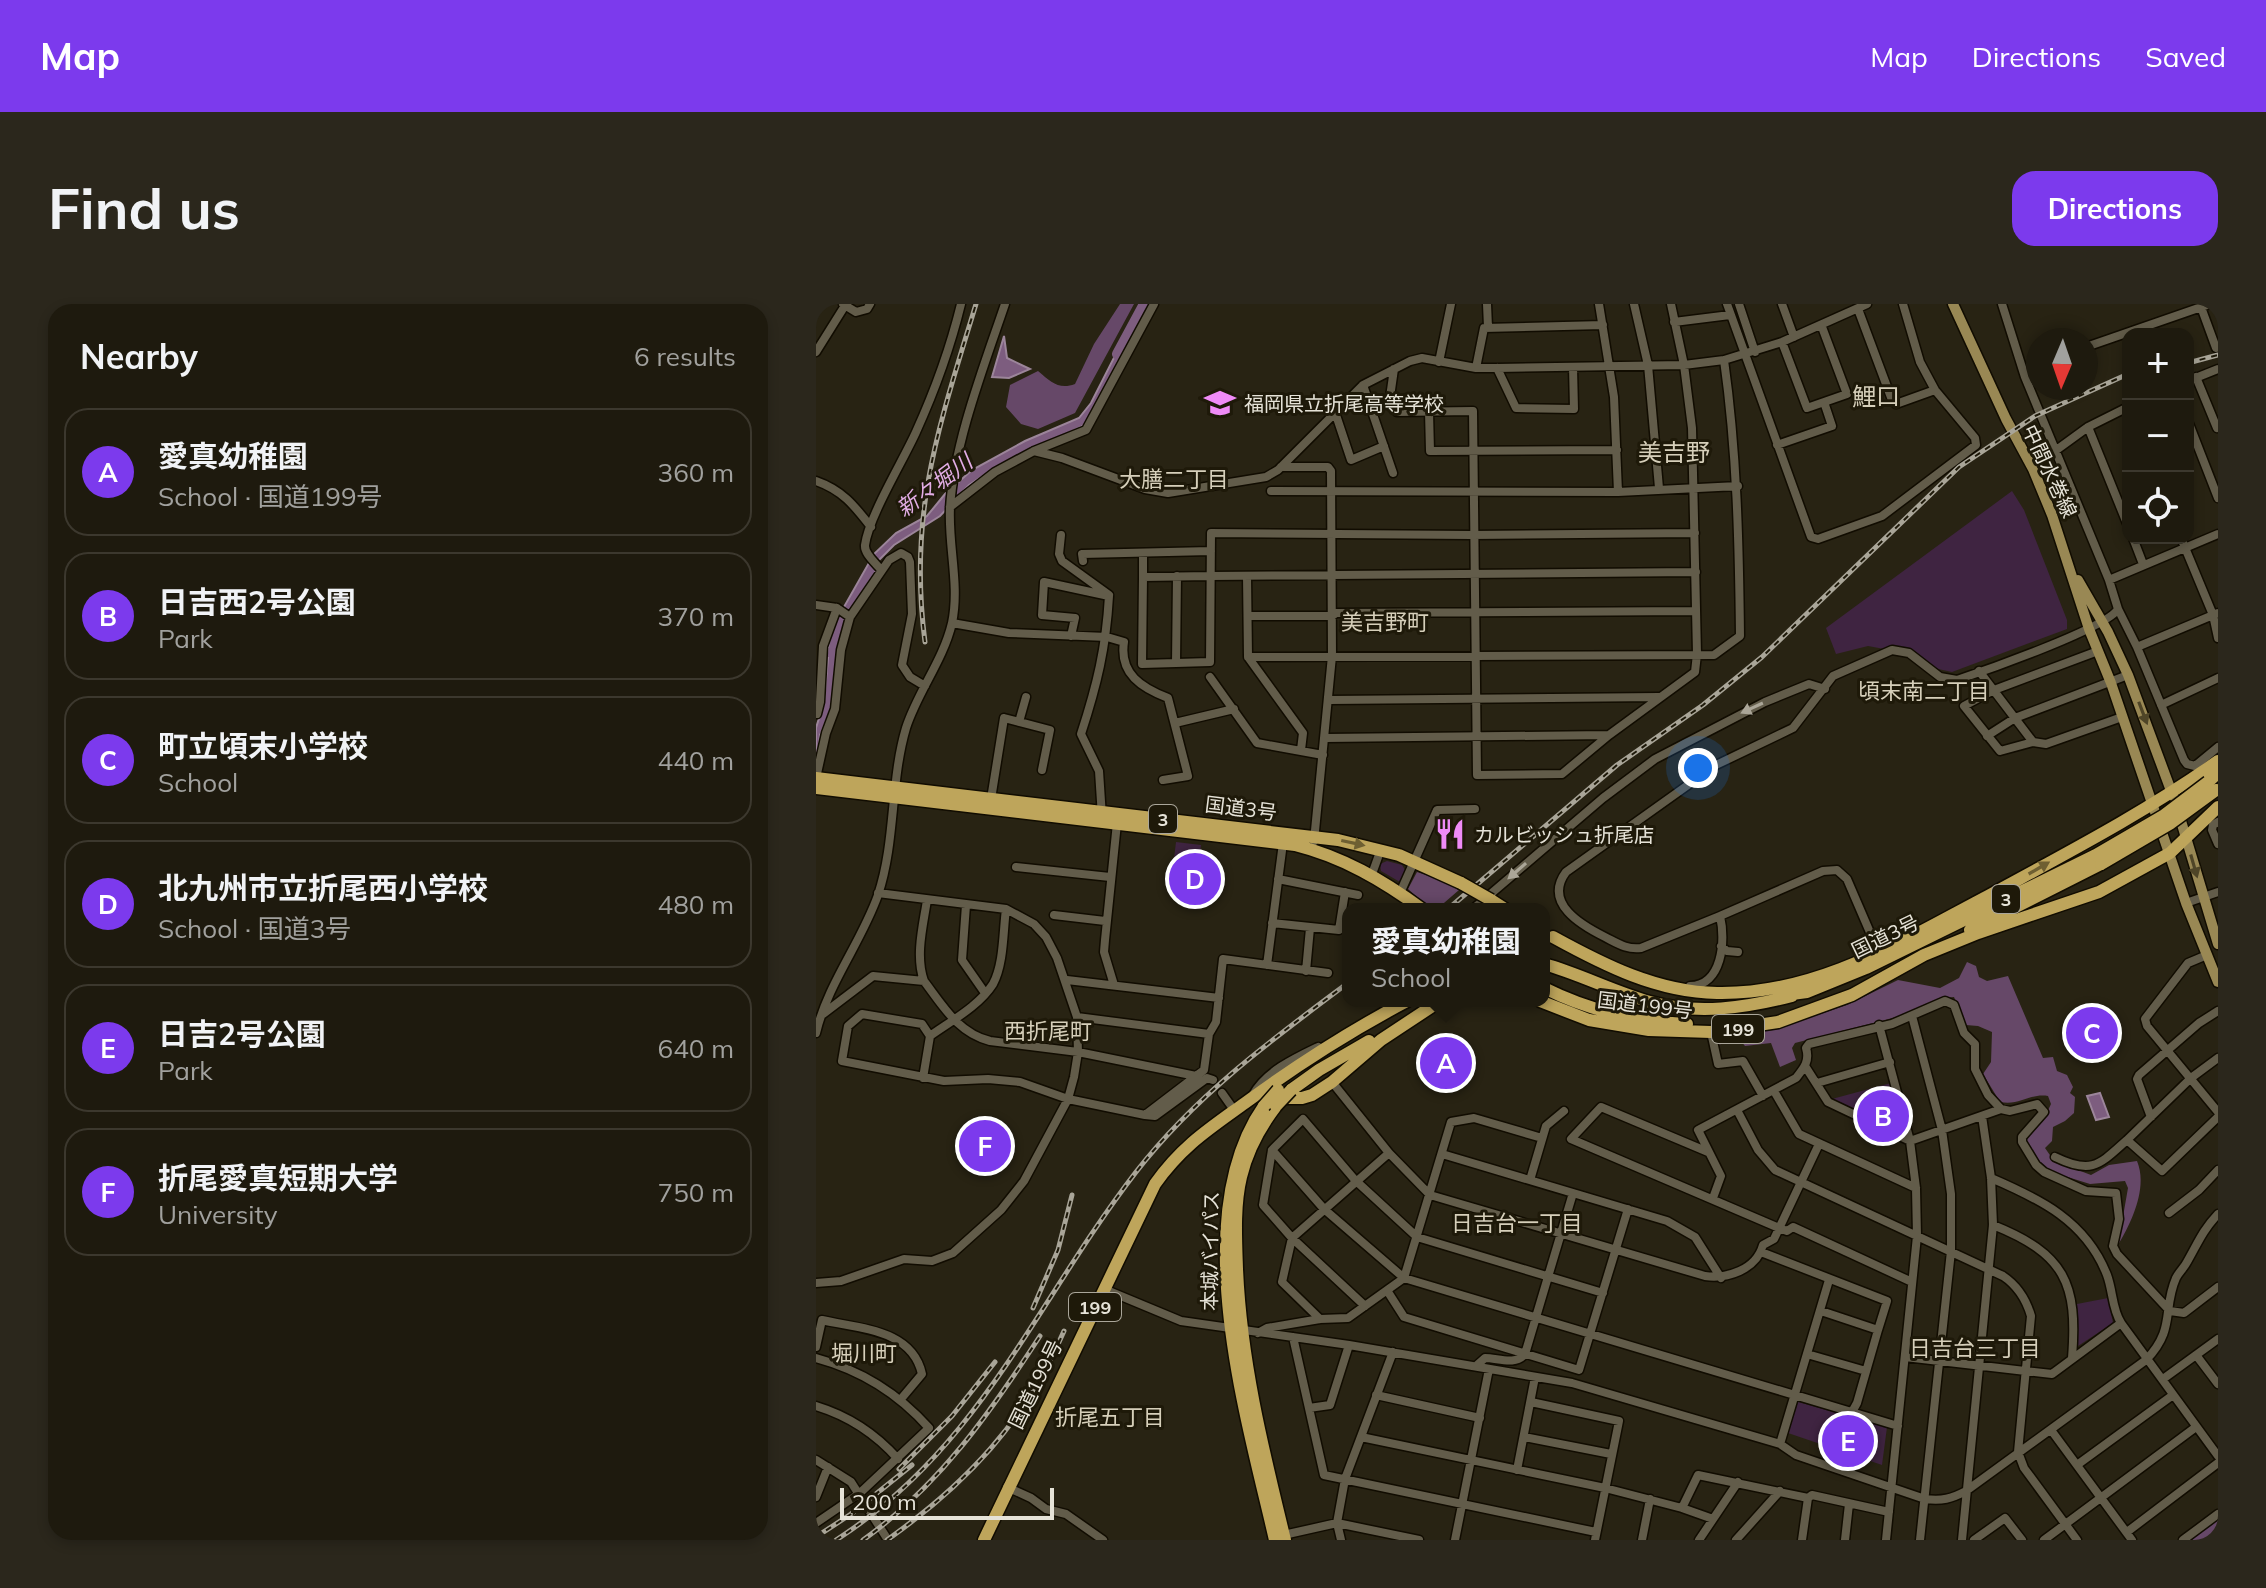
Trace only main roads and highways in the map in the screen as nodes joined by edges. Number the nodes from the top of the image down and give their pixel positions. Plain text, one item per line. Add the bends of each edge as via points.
1 (1953, 304) edge
2 (2071, 568) junction
3 (2218, 761) edge
4 (816, 778) edge
5 (2215, 781) edge
6 (816, 788) edge
7 (858, 788) junction
8 (2171, 791) junction
9 (894, 792) junction
10 (2151, 803) junction
11 (2218, 807) edge
12 (1102, 817) junction
13 (2186, 835) junction
14 (1314, 843) junction
15 (2170, 853) junction
16 (2098, 860) junction
17 (1414, 903) edge
18 (1496, 903) edge
19 (1550, 935) edge
20 (1550, 935) edge
21 (2218, 944) edge
22 (1924, 955) junction
23 (1550, 966) edge
24 (2218, 982) edge
25 (1772, 990) junction
26 (1550, 991) edge
27 (1807, 992) junction
28 (1726, 998) junction
29 (1550, 1005) edge
30 (1397, 1007) edge
31 (1423, 1007) edge
32 (1425, 1007) edge
33 (1286, 1092) junction
34 (1243, 1104) junction
35 (1280, 1538) edge
36 (984, 1540) edge

1 - 2 main road, 中間水巻線 via 2033,469
2 -> 8 main road, 中間水巻線 via 2128,675
2 - 10 main road, 中間水巻線
3 - 8 highway
4 - 7 highway, 国道3号 / 3
5 - 16 highway, 国道3号 / 3, bridge via 2171,823
6 - 7 highway, 国道3号 / 3
7 - 9 highway, 国道3号 / 3
8 - 10 highway
8 - 13 main road, 中間水巻線
9 - 12 highway, 国道3号 / 3
9 - 12 highway, 国道3号 / 3 via 991,799
10 - 15 main road, 中間水巻線
25 -> 10 highway via 1843,969 1942,922
11 - 13 highway
12 - 14 highway, 国道3号 / 3
12 - 14 highway, 国道3号 / 3 via 1117,823
13 - 15 highway
13 -> 21 main road, 中間水巻線
14 - 17 highway, 国道3号 / 3
14 -> 18 highway, 国道3号 / 3, bridge via 1381,849 1416,861
15 - 22 highway via 2099,892
15 - 24 main road, 中間水巻線
16 - 22 highway, 国道3号 / 3
16 - 27 highway, 国道3号 / 3
19 - 25 highway via 1624,973 1663,986 1716,993
20 - 28 highway, 国道3号 / 3 via 1641,984
22 - 26 highway, 国道3号 / 3 via 1776,1015 1706,1025 1606,1013
22 - 29 highway, 国道199号 / 199 via 1813,1011 1711,1032 1606,1024
23 - 27 highway, 国道199号 / 199 via 1680,1007 1732,1008
23 - 28 highway via 1681,1002 1701,1005
25 - 28 highway
27 - 28 highway, 国道3号 / 3
30 - 34 highway, 国道199号 / 199
31 - 33 highway, 本城バイパス / 199
32 - 33 highway, 国道199号 / 199 via 1332,1082 1307,1097
33 - 34 highway, 国道199号 / 199
33 - 35 highway, 本城バイパス / 199, bridge via 1270,1106 1241,1177 1236,1238 1235,1330
34 - 36 highway, 国道199号 / 199 via 1190,1142 1155,1184

